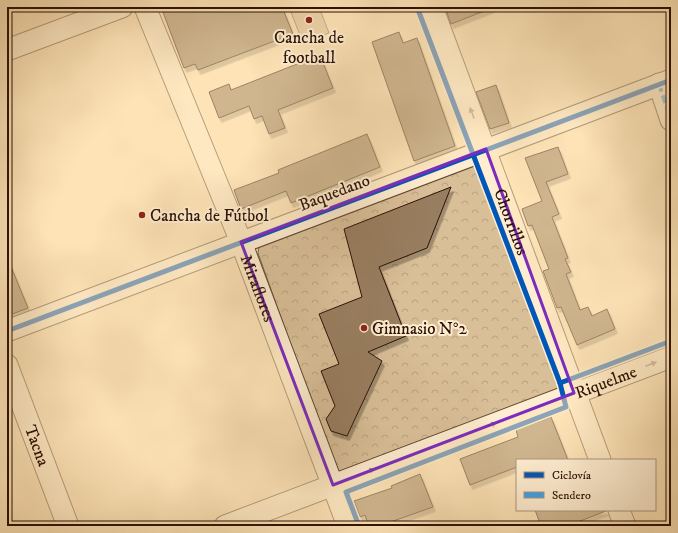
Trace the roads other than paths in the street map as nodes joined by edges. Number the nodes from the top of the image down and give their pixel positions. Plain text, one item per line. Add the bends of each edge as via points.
1 (122, 7) edge
2 (145, 7) edge
3 (432, 7) edge
4 (7, 50) edge
5 (665, 82) edge
6 (671, 120) edge
7 (486, 150) junction
8 (241, 242) junction
9 (7, 332) edge
10 (671, 356) edge
11 (7, 366) edge
12 (574, 394) junction
13 (600, 459) edge
14 (333, 485) junction
15 (619, 511) edge
16 (68, 526) edge
17 (225, 526) edge
18 (348, 526) edge
19 (625, 526) edge

1 - 4 street
2 - 8 street, Miraflores
7 -> 3 street, Chorrillos
5 - 6 street
5 - 7 street, Baquedano
7 - 8 street, Baquedano
7 - 12 street, Chorrillos
8 - 9 street, Baquedano
8 - 14 street, Miraflores
12 -> 10 street, Riquelme
11 - 16 street, Tacna
12 - 13 street, Chorrillos
14 -> 12 street, Riquelme
14 - 17 street, Riquelme
14 - 18 street, Miraflores
15 - 19 street

